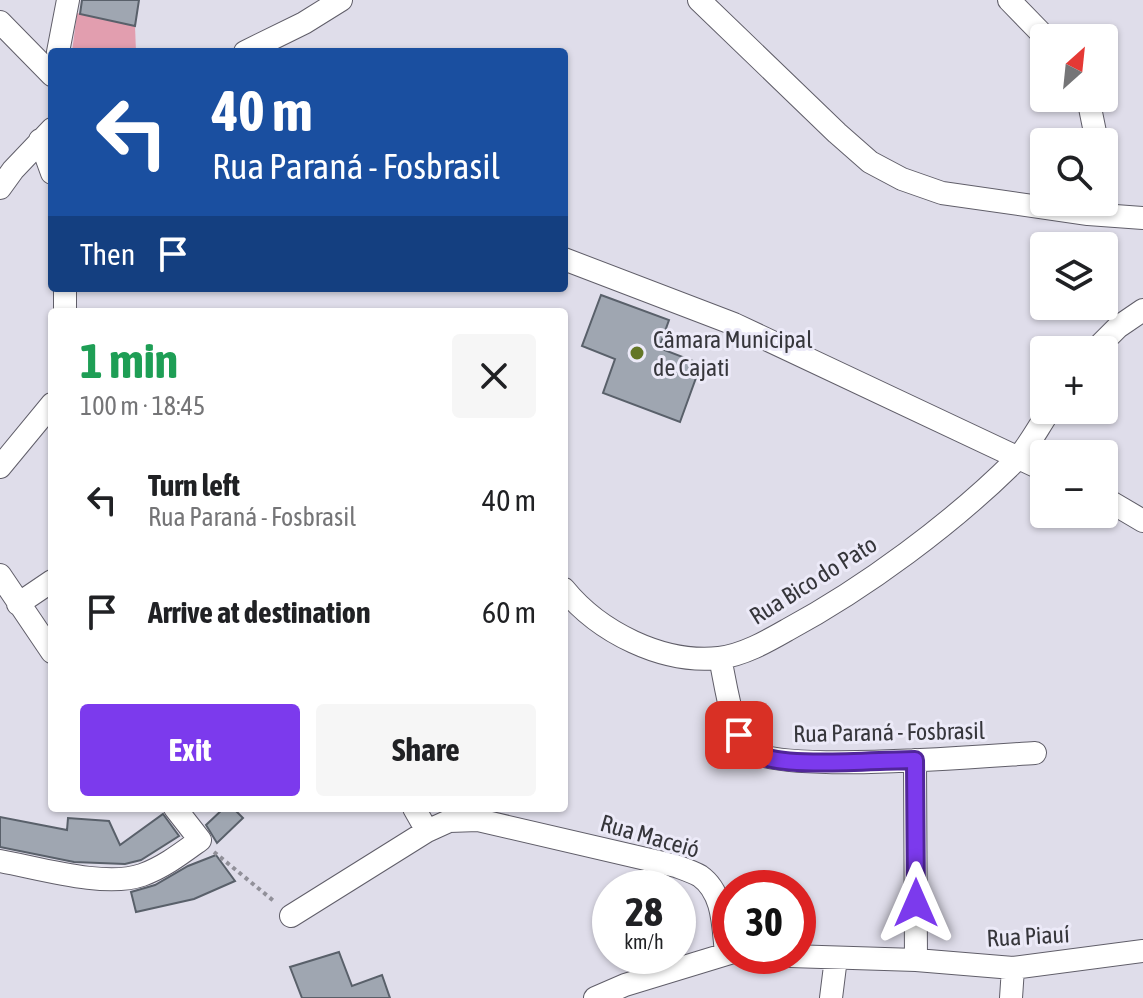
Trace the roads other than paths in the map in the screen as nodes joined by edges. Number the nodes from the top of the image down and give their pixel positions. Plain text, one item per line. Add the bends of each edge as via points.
1 (68, 0) edge
2 (341, 0) edge
3 (699, 0) edge
4 (1009, 0) edge
5 (0, 22) edge
6 (1032, 24) edge
7 (59, 48) edge
8 (253, 48) edge
9 (48, 71) edge
10 (46, 135) edge
11 (0, 188) edge
12 (1030, 202) edge
13 (1118, 213) edge
14 (1143, 218) edge
15 (568, 261) edge
16 (1143, 310) edge
17 (1109, 336) edge
18 (48, 409) edge
19 (1041, 424) edge
20 (1018, 458) junction
21 (1030, 464) edge
22 (0, 467) edge
23 (1118, 506) edge
24 (1143, 521) edge
25 (0, 575) edge
26 (48, 584) edge
27 (568, 594) edge
28 (18, 604) junction
29 (48, 646) edge
30 (720, 658) junction
31 (1035, 753) dead end
32 (915, 760) junction
33 (178, 812) edge
34 (416, 812) edge
35 (427, 831) junction
36 (0, 861) edge
37 (712, 890) edge
38 (291, 916) road end
39 (1143, 951) edge
40 (816, 957) edge
41 (712, 958) edge
42 (836, 958) junction
43 (916, 960) junction
44 (1013, 968) junction
45 (595, 998) edge
46 (831, 998) edge
47 (1011, 998) edge

1 - 7 street
2 - 8 street
3 - 12 street via 870,162 942,193
4 - 6 street
5 - 9 street
10 - 11 street
13 - 14 street
15 - 20 street via 734,324
16 - 17 street
18 - 22 street
19 - 20 street, Rua Bico do Pato
20 - 21 street
20 - 30 street, Rua Bico do Pato via 923,540 816,615 756,647
23 - 24 street
25 - 28 street
26 - 28 street
27 - 30 street, Rua Bico do Pato via 581,610 639,643 688,657
28 - 29 street
30 - 32 street, Rua Paraná - Fosbrasil via 739,735 748,749 764,758
31 - 32 street, Rua Paraná - Fosbrasil
32 - 43 street
33 - 36 street via 200,840 141,875 115,881
34 - 35 street
35 - 37 street, Rua Maceió via 449,821 478,820 676,866 700,876
35 - 38 street, Rua Maceió
39 - 44 street, Rua Piauí
40 - 42 street, Rua Piauí
41 - 45 street
42 - 43 street, Rua Piauí
42 - 46 street
43 - 44 street, Rua Piauí
44 - 47 street

